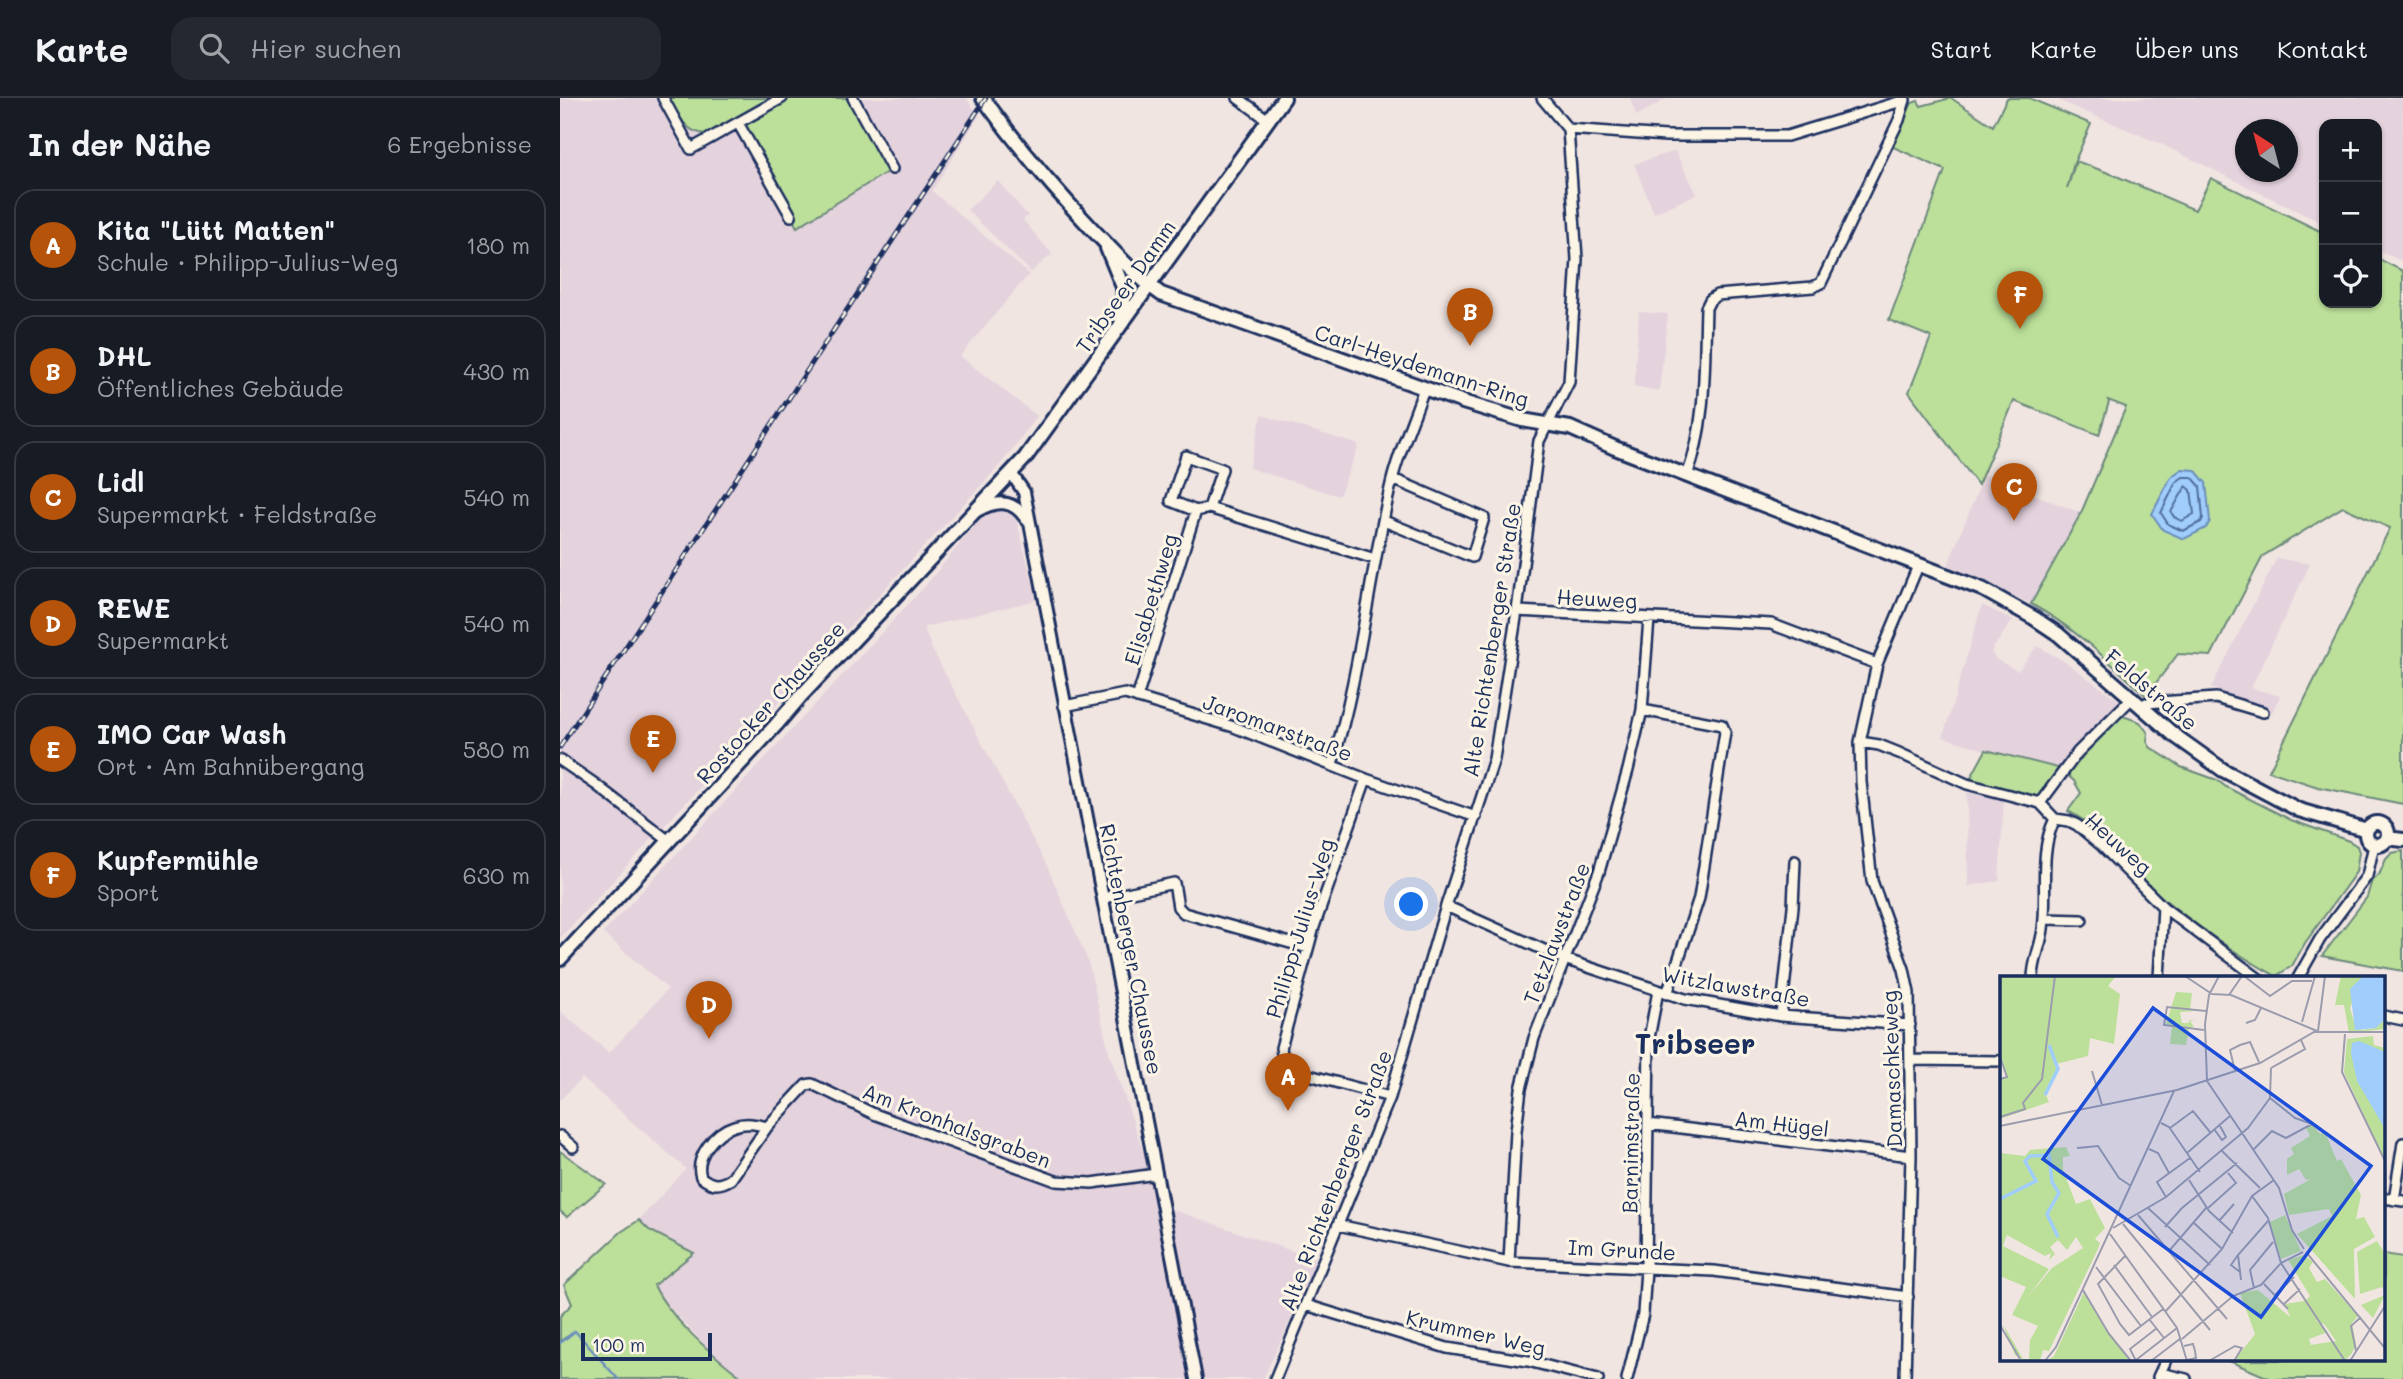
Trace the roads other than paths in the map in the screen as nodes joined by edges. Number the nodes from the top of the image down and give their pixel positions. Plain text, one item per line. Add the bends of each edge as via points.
1 (663, 98) edge
2 (782, 98) edge
3 (853, 98) edge
4 (983, 98) edge
5 (1238, 98) edge
6 (1284, 98) edge
7 (1542, 98) edge
8 (1268, 120) junction
9 (738, 123) junction
10 (1568, 129) junction
11 (892, 169) dead end
12 (791, 216) dead end
13 (1106, 244) junction
14 (1148, 285) junction
15 (1120, 327) junction
16 (1424, 388) junction
17 (1546, 424) junction
18 (1011, 473) junction
19 (1687, 476) junction
20 (1392, 479) junction
21 (1209, 508) junction
22 (1196, 511) junction
23 (969, 516) junction
24 (1384, 521) junction
25 (1029, 526) junction
26 (1375, 559) junction
27 (1918, 566) junction
28 (1517, 611) junction
29 (1649, 619) junction
30 (1877, 664) junction
31 (1137, 698) junction
32 (2131, 699) junction
33 (1064, 706) junction
34 (2141, 708) junction
35 (1642, 710) junction
36 (2263, 712) dead end
37 (1860, 742) junction
38 (560, 760) edge
39 (1332, 764) junction
40 (1366, 779) junction
41 (2040, 803) junction
42 (1476, 817) junction
43 (2054, 819) junction
44 (2367, 830) junction
45 (2388, 838) junction
46 (2403, 840) edge
47 (669, 841) junction
48 (2374, 845) junction
49 (1795, 861) dead end
50 (1103, 898) junction
51 (1446, 906) junction
52 (2163, 907) junction
53 (2044, 919) junction
54 (2082, 920) dead end
55 (1308, 948) junction
56 (560, 959) edge
57 (1564, 959) junction
58 (2033, 976) edge
59 (2159, 976) edge
60 (2255, 976) edge
61 (2299, 976) edge
62 (1662, 993) junction
63 (1781, 1016) junction
64 (1910, 1026) junction
65 (1910, 1060) junction
66 (2000, 1061) edge
67 (1390, 1097) junction
68 (1648, 1124) junction
69 (767, 1127) junction
70 (560, 1136) edge
71 (2403, 1143) edge
72 (573, 1147) dead end
73 (1911, 1156) junction
74 (1156, 1174) junction
75 (2393, 1200) edge
76 (1338, 1225) junction
77 (1509, 1262) junction
78 (1646, 1269) junction
79 (1908, 1297) junction
80 (1306, 1305) junction
81 (2159, 1376) edge
82 (1196, 1379) edge
83 (1275, 1379) edge
84 (1598, 1379) edge
85 (1627, 1379) edge
86 (1905, 1379) edge
87 (2186, 1379) edge

1 - 9 street via 691,149
2 - 9 street
3 - 11 street
4 - 13 main road, Carl-Heydemann-Ring via 1016,143
5 - 8 street
6 - 8 main road, Tribseer Damm
7 - 10 street
8 - 14 main road, Tribseer Damm
9 - 12 street
10 - 17 street, Alte Richtenberger Straße via 1577,259 1569,382
10 - 19 street via 1666,136 1787,136 1905,100 1821,283 1717,295 1710,300 1706,307 1702,416
13 - 14 main road, Carl-Heydemann-Ring
13 - 15 main road via 1123,287
14 - 15 main road, Tribseer Damm
14 - 16 main road, Carl-Heydemann-Ring via 1161,294
15 - 18 main road, Tribseer Damm
16 - 17 main road, Carl-Heydemann-Ring
16 - 20 street
17 - 19 main road, Carl-Heydemann-Ring via 1570,428
17 - 28 street, Alte Richtenberger Straße via 1539,441
18 - 23 main road, Rostocker Chaussee
18 - 25 street, Richtenberger Chaussee via 1024,492
19 - 27 main road, Carl-Heydemann-Ring
20 - 24 street
20 - 24 street, Alte Richtenberger Straße via 1484,518 1472,557
21 - 22 street, Elisabethweg
21 - 22 street, Elisabethweg via 1222,469 1186,456 1171,501
21 - 26 street
22 - 31 street, Elisabethweg
23 - 25 street via 989,505 1007,503 1020,510
23 - 47 main road, Rostocker Chaussee
24 - 26 street
25 - 33 street, Richtenberger Chaussee
26 - 39 street via 1346,719
27 - 30 street, Damaschkeweg
27 - 32 main road, Feldstraße via 1982,589 2034,618
28 - 29 street, Heuweg
28 - 42 street, Alte Richtenberger Straße via 1494,759
29 - 30 street, Heuweg via 1771,624
29 - 35 street, Tetzlawstraße
30 - 37 street, Damaschkeweg
31 - 33 street, Jaromarstraße via 1125,694
31 - 39 street, Jaromarstraße via 1234,727
32 - 34 main road, Feldstraße
32 - 41 street via 2078,752
33 - 50 street, Richtenberger Chaussee
34 - 36 street via 2146,703 2216,698
34 - 44 main road, Feldstraße via 2199,754 2263,793 2299,810
35 - 57 street, Tetzlawstraße via 1599,872
35 - 62 street, Barnimstraße via 1723,725 1725,732 1699,898
37 - 41 street via 1879,745 1967,784
37 - 64 street, Damaschkeweg via 1872,881 1904,969
38 - 47 street
39 - 40 street, Jaromarstraße
40 - 42 street, Jaromarstraße
40 - 55 street, Philipp-Julius-Weg
41 - 43 street, Heuweg
42 - 51 street, Alte Richtenberger Straße
43 - 52 street, Heuweg via 2068,821 2089,835
43 - 53 street via 2047,834
44 - 45 main road, Feldstraße via 2382,825
44 - 48 main road via 2368,841
45 - 46 main road, Feldstraße
45 - 48 main road
47 - 56 main road, Rostocker Chaussee
48 - 61 street via 2360,889 2320,939
49 - 63 street
50 - 55 street via 1174,883 1178,907 1184,913
50 - 74 street, Richtenberger Chaussee
51 - 57 street, Witzlawstraße
51 - 67 street, Alte Richtenberger Straße
52 - 59 street
52 - 60 street, Heuweg
53 - 54 street
53 - 58 street
55 - 67 street, Philipp-Julius-Weg via 1281,1048 1283,1059 1298,1072
57 - 62 street, Witzlawstraße
57 - 77 street, Tetzlawstraße via 1534,1038 1521,1089
62 - 63 street, Witzlawstraße
62 - 68 street, Barnimstraße via 1649,1038
63 - 64 street, Witzlawstraße
64 - 65 street, Damaschkeweg
65 - 66 street
65 - 73 street, Damaschkeweg
67 - 76 street, Alte Richtenberger Straße
68 - 73 street, Am Hügel
68 - 78 street, Barnimstraße
69 - 69 street, Am Kronhalsgraben via 731,1179 713,1185 701,1177 699,1161 704,1152 731,1127
69 - 74 street, Am Kronhalsgraben via 812,1084 874,1114 1056,1181 1092,1184
70 - 72 street
71 - 75 street
73 - 79 street, Damaschkeweg
74 - 82 street, Richtenberger Chaussee
76 - 77 street, Im Grunde
76 - 80 street, Alte Richtenberger Straße
77 - 78 street, Im Grunde
78 - 79 street, Im Grunde via 1714,1271
78 - 85 street, Barnimstraße via 1643,1314
79 - 86 street, Damaschkeweg
80 - 83 street, Alte Richtenberger Straße
80 - 84 street, Krummer Weg via 1447,1348
81 - 87 street

